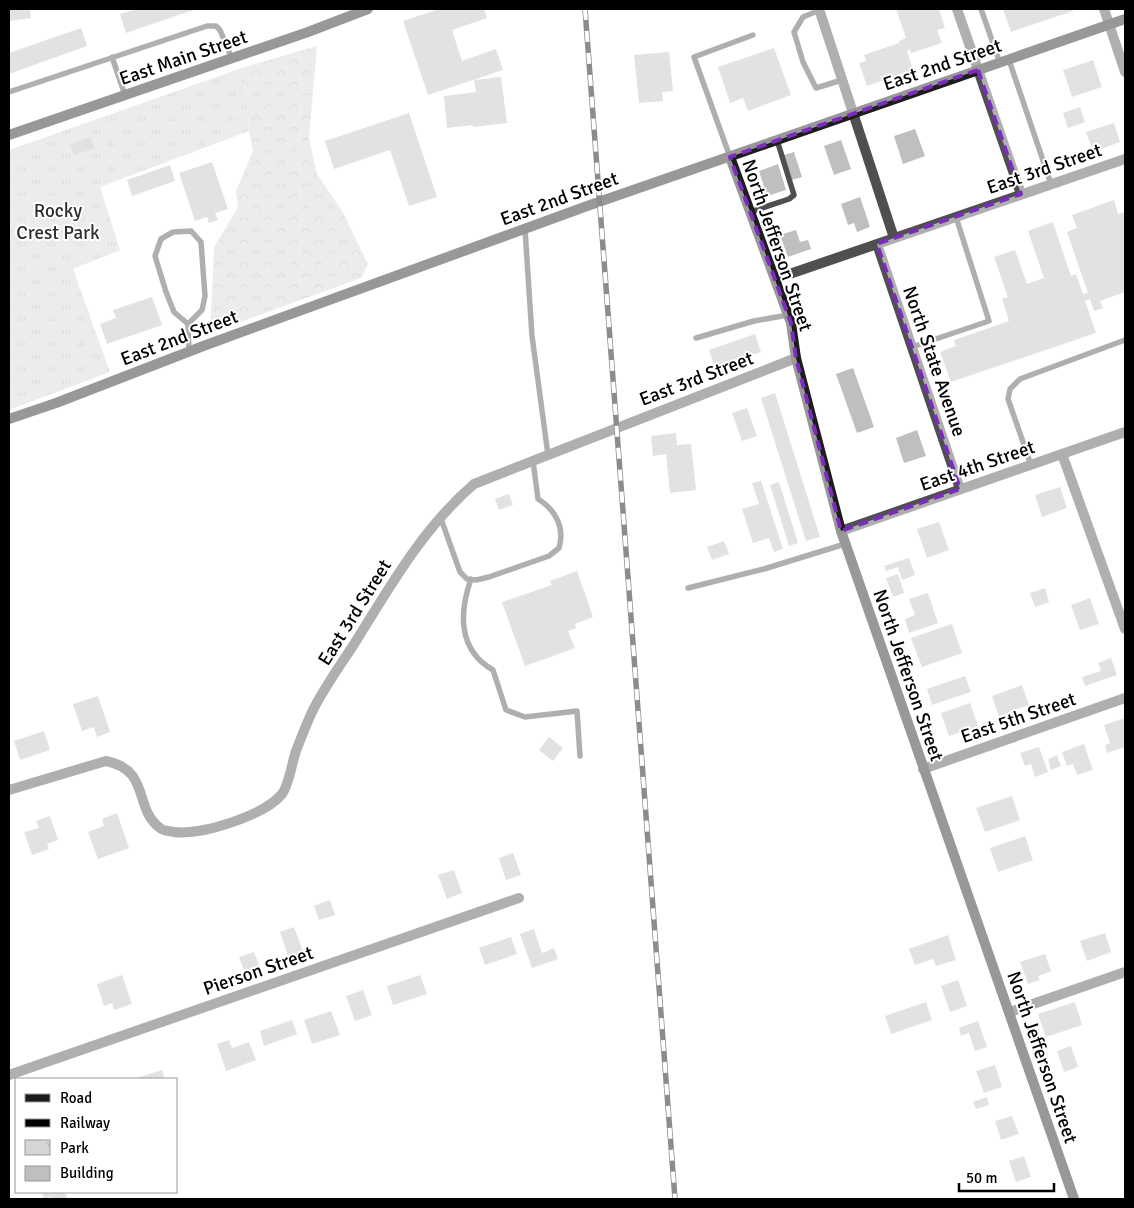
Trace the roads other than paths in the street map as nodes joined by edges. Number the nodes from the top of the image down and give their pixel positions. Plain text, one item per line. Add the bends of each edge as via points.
1 (368, 9) edge
2 (957, 9) edge
3 (981, 9) edge
4 (1104, 9) edge
5 (820, 10) edge
6 (1125, 20) edge
7 (1109, 25) junction
8 (753, 35) dead end
9 (112, 58) junction
10 (232, 59) junction
11 (1005, 61) junction
12 (978, 70) junction
13 (1125, 72) edge
14 (842, 80) junction
15 (9, 92) edge
16 (125, 95) junction
17 (853, 114) junction
18 (9, 135) edge
19 (777, 140) junction
20 (730, 157) junction
21 (1125, 159) edge
22 (1051, 184) junction
23 (1021, 194) junction
24 (750, 212) junction
25 (956, 217) junction
26 (525, 229) junction
27 (894, 238) junction
28 (877, 244) junction
29 (775, 279) junction
30 (788, 315) junction
31 (188, 324) junction
32 (696, 338) dead end
33 (1125, 340) edge
34 (912, 346) junction
35 (189, 351) junction
36 (796, 358) junction
37 (9, 419) edge
38 (1125, 432) edge
39 (1062, 454) junction
40 (548, 455) junction
41 (533, 461) junction
42 (1031, 464) junction
43 (960, 489) junction
44 (440, 516) junction
45 (841, 532) junction
46 (845, 544) junction
47 (471, 579) junction
48 (688, 588) dead end
49 (1125, 629) edge
50 (1125, 698) edge
51 (580, 756) dead end
52 (922, 768) junction
53 (9, 790) edge
54 (519, 898) dead end
55 (1125, 972) edge
56 (1010, 1012) junction
57 (9, 1075) edge
58 (1074, 1199) edge

1 - 10 street, East Main Street
2 - 12 street
3 - 11 lane
4 - 7 street
5 - 14 street
5 - 14 lane via 802,17 794,32 798,47 816,88
6 - 7 street, East 2nd Street
7 - 11 street, East 2nd Street
7 - 13 street
8 - 20 lane via 694,57
9 - 10 lane via 207,26 216,26
9 - 15 lane
9 - 16 lane
10 - 16 street, East Main Street
11 - 12 street, East 2nd Street
11 - 22 lane
12 - 17 street, East 2nd Street
12 - 23 street
14 - 17 street
16 - 18 street, East Main Street
17 - 19 street, East 2nd Street
17 - 27 street
19 - 20 street, East 2nd Street
19 - 24 lane via 794,195
20 - 24 street, North Jefferson Street
20 - 26 street, East 2nd Street
21 - 22 street, East 3rd Street
22 - 23 street, East 3rd Street
23 - 25 street, East 3rd Street
24 - 29 street, North Jefferson Street
25 - 27 street, East 3rd Street
25 - 34 lane via 989,321
26 - 35 street, East 2nd Street
26 - 40 lane via 532,336
27 - 28 street, East 3rd Street
28 - 29 street, East 3rd Street
28 - 34 street, North State Avenue
29 - 30 street, North Jefferson Street
30 - 32 lane
30 - 36 street, North Jefferson Street
31 - 31 lane via 202,310 205,296 201,242 192,232 173,232 161,239 155,256 174,312
31 - 35 lane
33 - 42 lane via 1020,378 1010,389 1008,399
34 - 43 street, North State Avenue
35 - 37 street, East 2nd Street
36 - 40 street, East 3rd Street
36 - 45 street, North Jefferson Street
38 - 39 street, East 4th Street
39 - 42 street, East 4th Street
39 - 49 street
40 - 41 street, East 3rd Street
41 - 44 street, East 3rd Street via 474,484
41 - 47 lane via 538,499 552,510 560,526 562,538 559,548 549,556 489,577
42 - 43 street, East 4th Street
43 - 45 street, East 4th Street
44 - 47 lane via 460,572
44 - 53 street, East 3rd Street via 403,566 313,710 296,751 284,793 268,807 204,830 177,832 160,829 151,818 132,774 119,763 106,761
45 - 46 street, North Jefferson Street
46 - 48 lane
46 - 52 street, North Jefferson Street
47 - 51 lane via 464,603 464,630 475,657 493,670 506,710 525,717 577,710
50 - 52 street, East 5th Street
52 - 56 street, North Jefferson Street
54 - 57 street, Pierson Street
55 - 56 street
56 - 58 street, North Jefferson Street

